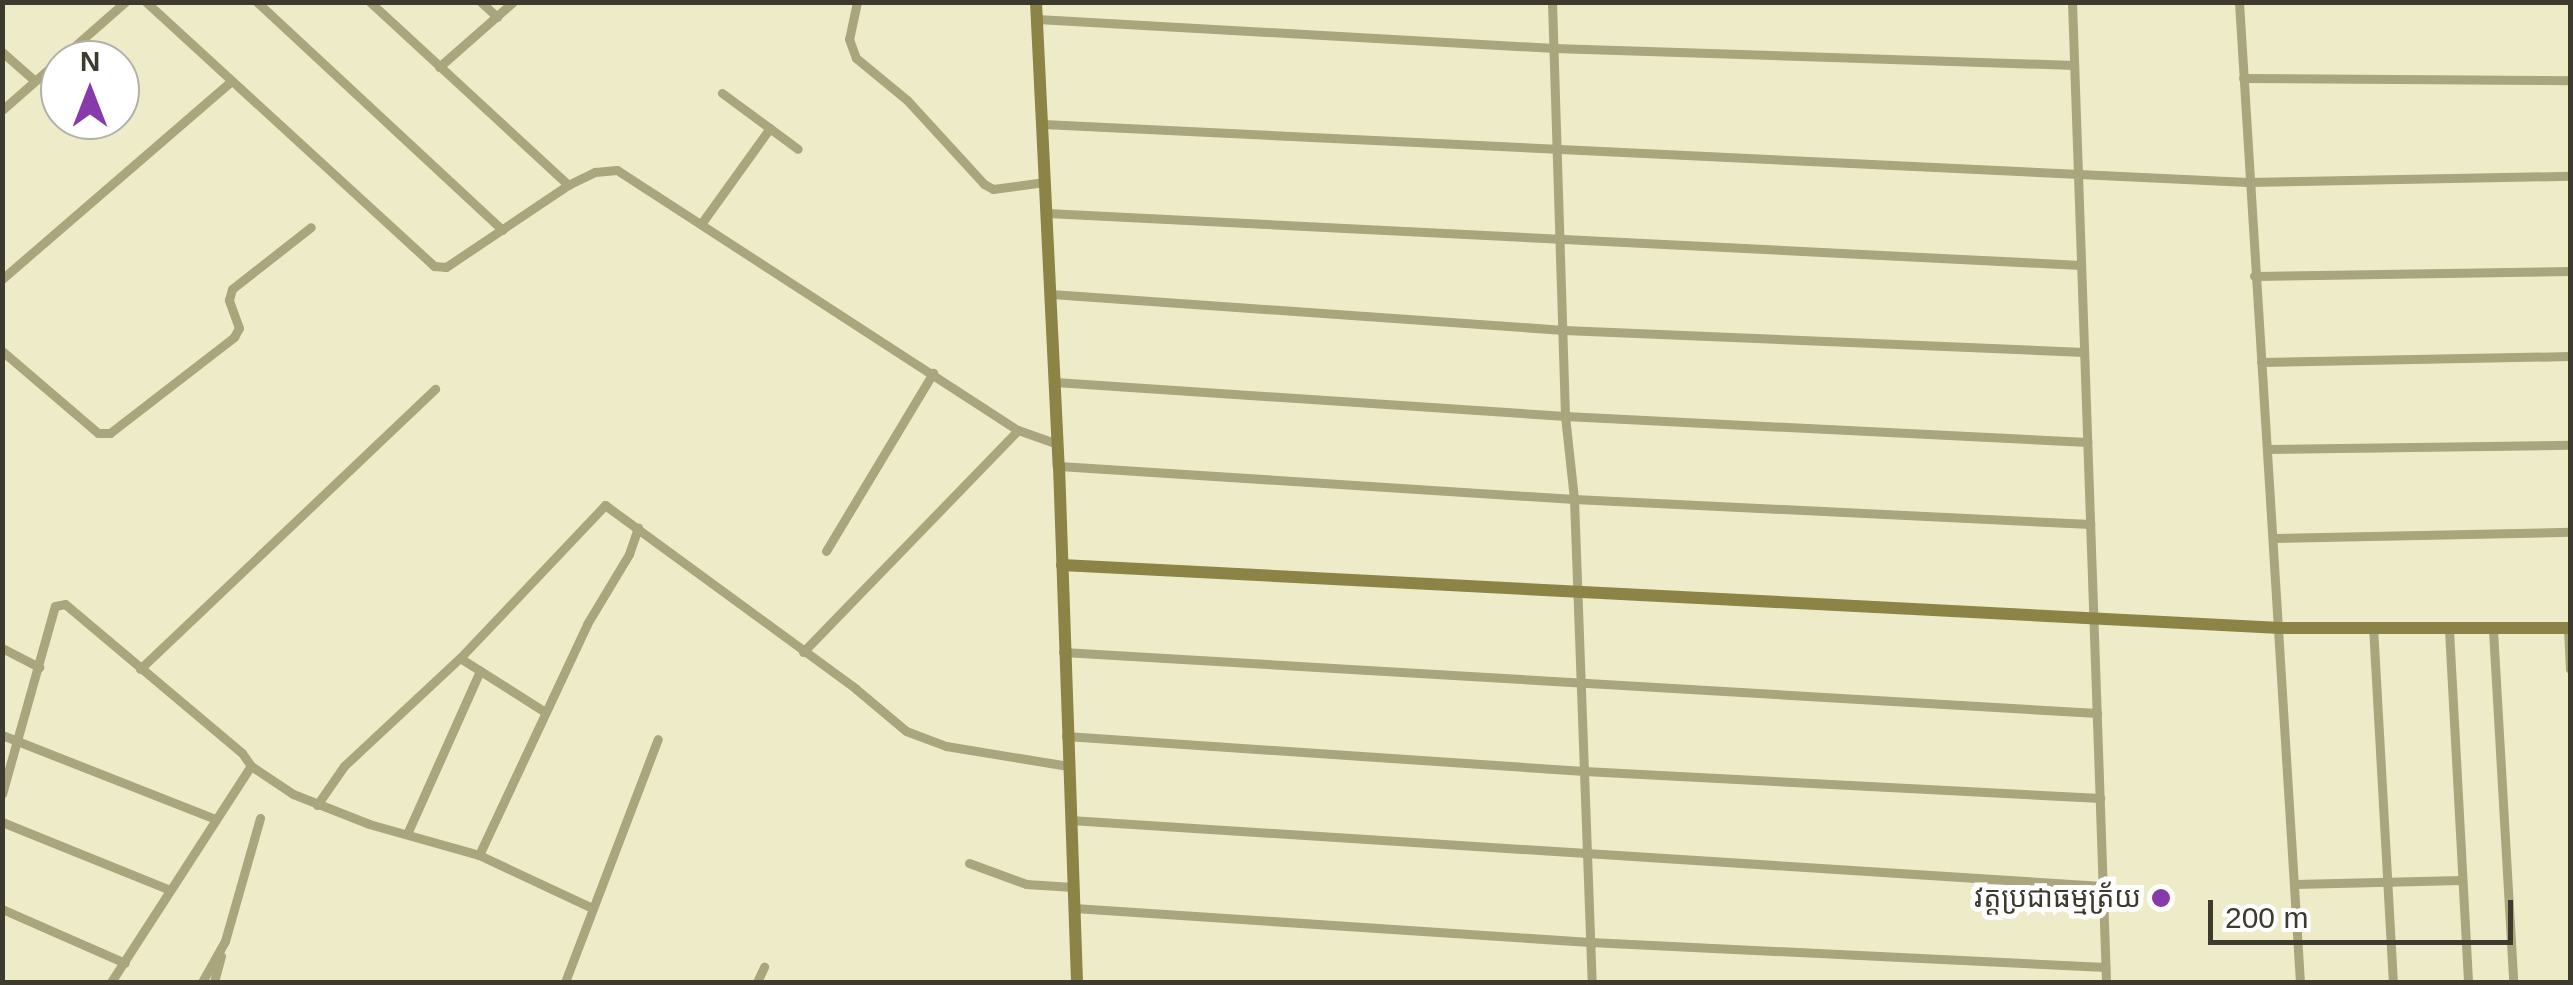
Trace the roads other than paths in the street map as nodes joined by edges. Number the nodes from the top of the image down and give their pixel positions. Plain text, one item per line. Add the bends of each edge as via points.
1 (126, 2) edge
2 (146, 2) edge
3 (257, 2) edge
4 (370, 2) edge
5 (481, 2) edge
6 (513, 2) edge
7 (857, 2) edge
8 (1036, 2) edge
9 (1552, 2) edge
10 (2072, 2) edge
11 (2239, 2) edge
12 (497, 17) junction
13 (1037, 19) junction
14 (1554, 48) junction
15 (2, 52) edge
16 (2074, 65) junction
17 (439, 67) junction
18 (2243, 78) junction
19 (34, 80) junction
20 (2570, 80) edge
21 (230, 81) junction
22 (722, 93) dead end
23 (2, 110) edge
24 (1043, 124) junction
25 (770, 128) junction
26 (798, 149) dead end
27 (1560, 151) junction
28 (2078, 174) junction
29 (2570, 176) edge
30 (1045, 182) junction
31 (2248, 182) junction
32 (568, 185) junction
33 (1047, 214) junction
34 (701, 224) junction
35 (310, 227) dead end
36 (502, 230) junction
37 (1561, 242) junction
38 (2081, 266) junction
39 (2570, 270) edge
40 (2254, 276) junction
41 (2, 279) edge
42 (1051, 294) junction
43 (1564, 330) junction
44 (2, 352) edge
45 (2084, 352) junction
46 (2570, 356) edge
47 (2261, 362) junction
48 (933, 373) junction
49 (1055, 382) junction
50 (436, 389) dead end
51 (1564, 416) junction
52 (1018, 430) junction
53 (2087, 442) junction
54 (1058, 444) junction
55 (2570, 445) edge
56 (2267, 449) junction
57 (1059, 466) junction
58 (1574, 499) junction
59 (2090, 524) junction
60 (638, 528) junction
61 (2570, 532) edge
62 (2274, 538) junction
63 (826, 550) dead end
64 (1062, 565) junction
65 (1576, 590) junction
66 (2094, 618) junction
67 (2373, 626) junction
68 (2280, 628) junction
69 (2569, 628) edge
70 (2449, 630) junction
71 (2493, 630) junction
72 (2, 648) edge
73 (803, 652) junction
74 (1063, 652) junction
75 (460, 658) junction
76 (39, 667) junction
77 (2570, 669) edge
78 (140, 670) junction
79 (480, 671) junction
80 (1580, 683) junction
81 (545, 712) junction
82 (2096, 712) junction
83 (2, 735) edge
84 (1066, 736) junction
85 (658, 739) dead end
86 (16, 742) junction
87 (251, 766) junction
88 (1068, 766) junction
89 (1584, 771) junction
90 (2, 794) edge
91 (2100, 798) junction
92 (316, 805) junction
93 (260, 818) dead end
94 (215, 819) junction
95 (1070, 820) junction
96 (2, 822) edge
97 (406, 834) junction
98 (1587, 853) junction
99 (479, 854) junction
100 (970, 864) dead end
101 (2461, 880) junction
102 (2388, 881) junction
103 (2295, 884) junction
104 (2103, 886) junction
105 (1073, 887) junction
106 (170, 890) junction
107 (590, 907) junction
108 (1074, 908) junction
109 (2, 910) edge
110 (225, 942) junction
111 (1590, 942) junction
112 (125, 963) junction
113 (764, 967) dead end
114 (2106, 968) junction
115 (111, 982) edge
116 (202, 982) edge
117 (214, 982) edge
118 (565, 982) edge
119 (757, 982) edge
120 (1077, 982) edge
121 (1592, 982) edge
122 (2106, 982) edge
123 (2300, 982) edge
124 (2393, 982) edge
125 (2468, 982) edge
126 (2514, 982) edge

1 - 19 street
2 - 21 street
3 - 36 street
4 - 17 street
5 - 12 street
6 - 12 street
7 - 30 street via 849,39 856,58 906,100 984,184 993,190
8 - 13 street
9 - 14 street
10 - 16 street
11 - 18 street
12 - 17 street
13 - 14 street
13 - 24 street
14 - 16 street
14 - 27 street
15 - 19 street
16 - 28 street
17 - 32 street
18 - 20 street
18 - 31 street
19 - 23 street
21 - 36 street via 425,261 446,267
21 - 41 street
22 - 25 street
24 - 27 street
24 - 30 street
25 - 26 street
25 - 34 street
27 - 28 street
27 - 37 street
28 - 31 street
28 - 38 street
29 - 31 street
30 - 33 street
31 - 40 street
32 - 34 street via 617,170
32 - 36 street
33 - 37 street
33 - 42 street
34 - 48 street
35 - 44 street via 232,289 234,337 110,433 98,433
37 - 38 street
37 - 43 street
38 - 45 street
39 - 40 street
40 - 47 street
42 - 43 street
42 - 49 street
43 - 45 street
43 - 51 street
45 - 53 street
46 - 47 street
47 - 56 street
48 - 52 street
48 - 63 street
49 - 51 street
49 - 54 street
50 - 78 street
51 - 53 street
51 - 58 street
52 - 54 street
52 - 73 street
53 - 59 street
54 - 57 street
55 - 56 street
56 - 62 street
57 - 58 street
57 - 64 street
58 - 59 street
58 - 65 street
59 - 66 street
60 - 73 street
60 - 75 street via 604,505
60 - 81 street
61 - 62 street
62 - 68 street
64 - 65 street
64 - 74 street
65 - 66 street
65 - 80 street
66 - 68 street
66 - 82 street
67 - 68 street
67 - 70 street
67 - 102 street
68 - 103 street
69 - 71 street
69 - 77 street
70 - 71 street
70 - 101 street
71 - 126 street
72 - 76 street
73 - 88 street via 914,735 962,750
74 - 80 street
74 - 84 street
75 - 79 street
75 - 92 street via 344,766
76 - 78 street via 59,603
76 - 86 street
78 - 87 street
79 - 81 street
79 - 97 street
80 - 82 street
80 - 89 street
81 - 99 street
82 - 91 street
83 - 86 street
84 - 88 street
84 - 89 street
85 - 107 street
86 - 90 street
86 - 94 street
87 - 92 street
87 - 94 street
88 - 95 street
89 - 91 street
89 - 98 street
91 - 104 street
92 - 97 street
93 - 110 street
94 - 106 street
95 - 98 street
95 - 105 street
96 - 106 street
97 - 99 street
98 - 104 street
98 - 111 street
99 - 107 street
100 - 105 street via 1026,884
101 - 102 street
101 - 125 street
102 - 103 street
102 - 124 street
103 - 123 street
104 - 114 street
105 - 108 street
106 - 112 street
107 - 118 street
108 - 111 street
108 - 120 street
109 - 112 street
110 - 116 street
110 - 117 street
111 - 114 street
111 - 121 street
112 - 115 street
113 - 119 street
114 - 122 street

